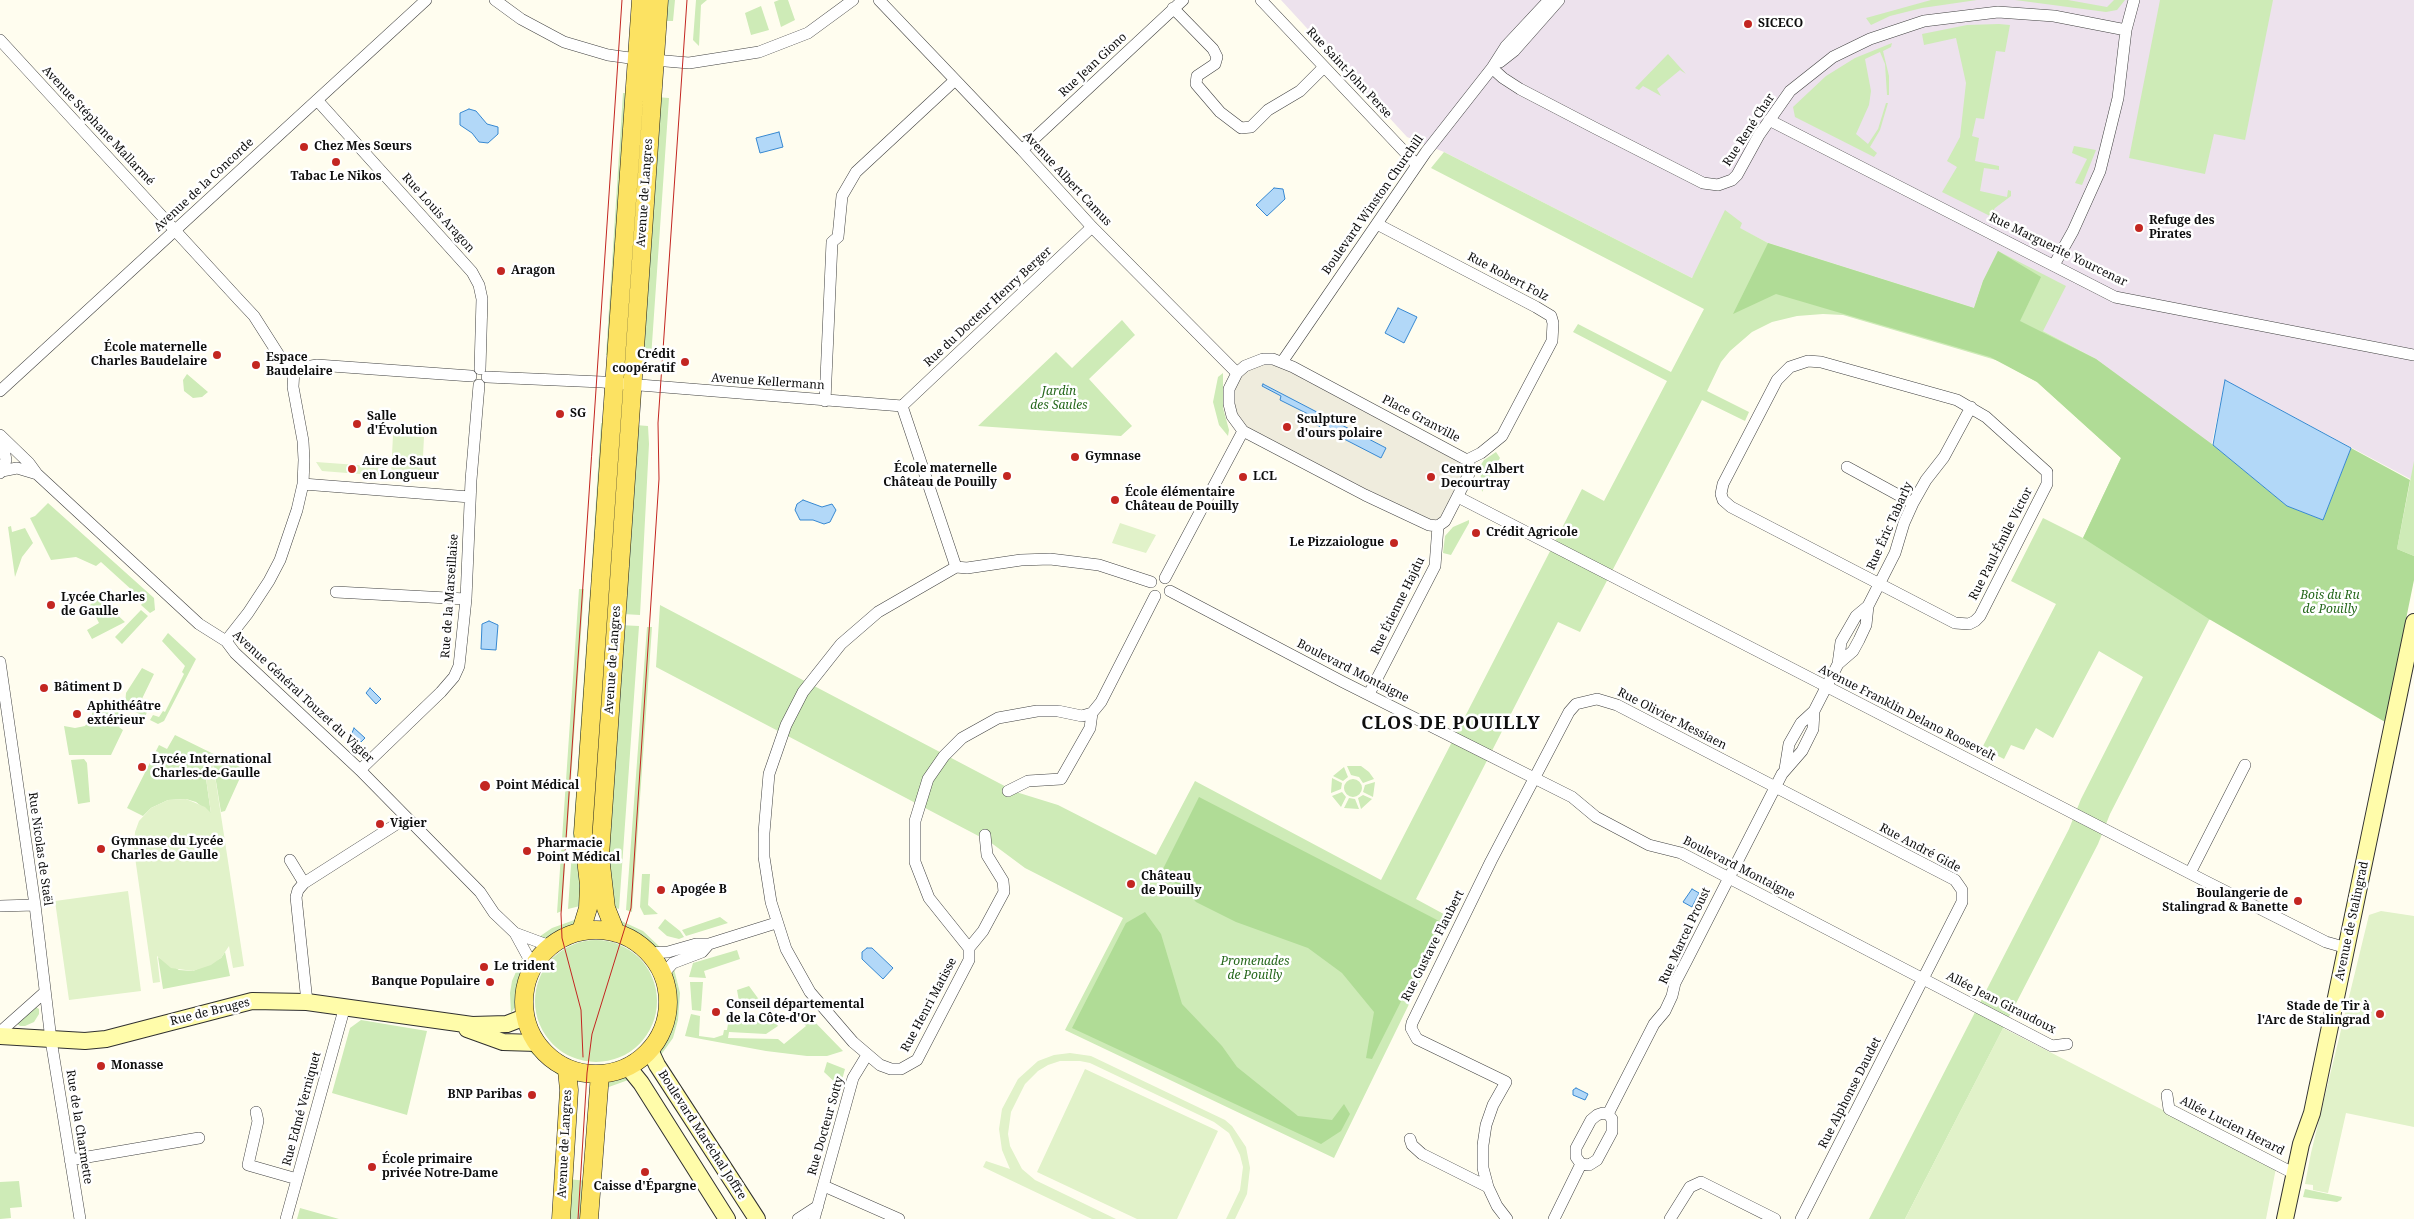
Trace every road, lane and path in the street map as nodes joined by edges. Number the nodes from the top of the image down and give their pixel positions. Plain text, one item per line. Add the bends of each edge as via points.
1 (426, 0) edge
2 (495, 0) edge
3 (641, 0) edge
4 (658, 0) edge
5 (853, 0) edge
6 (879, 0) edge
7 (1183, 0) edge
8 (1261, 0) edge
9 (1549, 0) edge
10 (1559, 0) edge
11 (2134, 0) edge
12 (1174, 8) junction
13 (2126, 30) junction
14 (0, 40) edge
15 (646, 60) junction
16 (1324, 67) junction
17 (1492, 68) junction
18 (954, 81) junction
19 (317, 100) junction
20 (1769, 120) junction
21 (1022, 150) junction
22 (1417, 165) junction
23 (1377, 224) junction
24 (1092, 227) junction
25 (176, 230) junction
26 (2054, 265) junction
27 (2414, 355) edge
28 (1282, 362) junction
29 (294, 369) junction
30 (1237, 372) junction
31 (479, 377) junction
32 (623, 384) junction
33 (0, 391) edge
34 (824, 401) junction
35 (902, 406) junction
36 (1971, 407) junction
37 (1243, 432) junction
38 (1, 436) edge
39 (1467, 460) junction
40 (1847, 468) dead end
41 (1, 472) edge
42 (36, 474) junction
43 (303, 484) junction
44 (1458, 496) junction
45 (470, 497) junction
46 (1913, 503) junction
47 (1438, 526) junction
48 (956, 567) junction
49 (1165, 578) junction
50 (1151, 582) junction
51 (1879, 583) junction
52 (1170, 590) junction
53 (336, 592) dead end
54 (1156, 596) junction
55 (466, 599) junction
56 (2414, 622) edge
57 (226, 641) junction
58 (0, 662) edge
59 (1, 677) edge
60 (1826, 687) junction
61 (1369, 694) junction
62 (1092, 713) junction
63 (2245, 765) dead end
64 (360, 770) junction
65 (1533, 778) junction
66 (1775, 788) junction
67 (1008, 791) dead end
68 (406, 818) junction
69 (985, 835) dead end
70 (290, 860) dead end
71 (2190, 873) junction
72 (1729, 878) junction
73 (304, 883) junction
74 (35, 905) junction
75 (0, 906) edge
76 (776, 923) junction
77 (581, 931) junction
78 (616, 932) junction
79 (515, 933) junction
80 (709, 944) junction
81 (550, 946) junction
82 (969, 948) junction
83 (2347, 948) junction
84 (649, 953) junction
85 (533, 966) junction
86 (664, 974) junction
87 (1923, 979) junction
88 (45, 992) junction
89 (307, 1002) junction
90 (345, 1006) junction
91 (525, 1017) junction
92 (451, 1023) junction
93 (0, 1032) edge
94 (0, 1036) edge
95 (51, 1040) junction
96 (537, 1042) junction
97 (2067, 1044) dead end
98 (650, 1050) junction
99 (867, 1055) junction
100 (628, 1067) junction
101 (567, 1070) junction
102 (600, 1074) junction
103 (2167, 1095) dead end
104 (256, 1112) dead end
105 (1608, 1114) junction
106 (199, 1138) dead end
107 (1410, 1139) dead end
108 (70, 1160) junction
109 (1581, 1164) junction
110 (2295, 1174) junction
111 (297, 1179) junction
112 (824, 1186) junction
113 (1488, 1187) junction
114 (818, 1206) junction
115 (752, 1213) edge
116 (80, 1219) edge
117 (286, 1219) edge
118 (561, 1219) edge
119 (589, 1219) edge
120 (728, 1219) edge
121 (798, 1219) edge
122 (814, 1219) edge
123 (899, 1219) edge
124 (1507, 1219) edge
125 (1554, 1219) edge
126 (1670, 1219) edge
127 (1775, 1219) edge
128 (1801, 1219) edge
129 (2285, 1219) edge

1 - 19 street, Avenue de la Concorde
2 - 15 street via 521,19 564,42 608,55
3 - 15 main road, Avenue de Langres
4 - 15 main road, Avenue de Langres
5 - 15 street via 808,32 759,52 689,63
6 - 18 street, Avenue Albert Camus
7 - 12 street, Rue Jean Giono
8 - 16 street, Rue Saint-John Perse
9 - 17 street, Boulevard Winston Churchill via 1506,46
10 - 17 street, Boulevard Winston Churchill via 1514,51
11 - 13 street
12 - 16 street via 1217,57 1215,64 1198,76 1196,84 1220,112 1241,128 1250,127 1268,110 1300,90
12 - 21 street, Rue Jean Giono
13 - 20 street, Rue René Char via 2054,16 1998,12 1924,21 1870,39 1833,57 1790,91
13 - 26 street via 2118,98 2100,171
14 - 25 street, Avenue Stéphane Mallarmé
15 - 32 main road, Avenue de Langres
16 - 22 street, Rue Saint-John Perse
17 - 20 street, Rue René Char via 1526,92 1711,185 1725,184 1737,176
17 - 22 street, Boulevard Winston Churchill
18 - 21 street, Avenue Albert Camus
18 - 34 street via 856,172 842,196 838,237 832,242
19 - 25 street, Avenue de la Concorde
19 - 31 street, Rue Louis Aragon via 472,272 482,299
20 - 26 street, Rue Marguerite Yourcenar
21 - 24 street, Avenue Albert Camus
22 - 23 street, Boulevard Winston Churchill
23 - 28 street, Boulevard Winston Churchill
23 - 39 street, Rue Robert Folz via 1551,316 1552,341 1502,436
24 - 30 street, Avenue Albert Camus
24 - 35 street, Rue du Docteur Henry Berger
25 - 29 street, Avenue Stéphane Mallarmé via 254,316 282,360
25 - 33 street, Avenue de la Concorde
26 - 27 street, Rue Marguerite Yourcenar via 2116,297
28 - 30 street, Place Granville via 1263,360
28 - 39 street, Place Granville
29 - 31 street, Avenue Kellermann via 317,365
29 - 43 street via 293,386 303,441
30 - 37 street via 1230,389 1229,404 1232,416
31 - 32 street, Avenue Kellermann
31 - 45 street, Rue de la Marseillaise
32 - 34 street, Avenue Kellermann
32 - 77 main road, Avenue de Langres via 583,833 589,885 588,908
32 - 78 main road, Avenue de Langres via 600,856 606,908
34 - 35 street, Avenue Kellermann
35 - 48 street
36 - 46 street, Rue Éric Tabarly via 1944,457
36 - 51 street, Rue Paul-Émile Victor via 2045,468 2048,480 1980,616 1969,624 1955,623
36 - 51 street, Rue Paul-Émile Victor via 1957,400 1815,361 1790,367 1777,380 1723,484 1721,494 1724,500 1731,507
37 - 47 street via 1365,495 1429,525
37 - 49 street
38 - 41 street via 7,456
38 - 42 street, Avenue Général Touzet du Vigier
39 - 44 street, Place Granville via 1469,474
40 - 46 street
41 - 42 street via 17,468
42 - 57 street, Avenue Général Touzet du Vigier via 199,624
43 - 45 street
43 - 57 street via 280,560 256,601
44 - 47 street, Place Granville via 1445,521
44 - 60 street, Avenue Franklin Delano Roosevelt
45 - 55 street, Rue de la Marseillaise
46 - 51 street, Rue Éric Tabarly via 1895,553
47 - 61 street, Rue Étienne Hajdu via 1435,566
48 - 50 street via 1021,560 1066,560 1099,565
48 - 76 street via 899,598 859,627 818,672 794,708 769,774 766,806 764,857
49 - 50 street
49 - 52 street
50 - 54 street via 1150,589
51 - 60 street, Rue Éric Tabarly via 1868,606 1866,626 1859,640 1853,651 1838,664
52 - 54 street via 1162,597
52 - 61 street, Boulevard Montaigne
53 - 55 street
54 - 62 street via 1101,702
55 - 64 street, Rue de la Marseillaise via 461,659 454,677
56 - 83 street, Avenue de Stalingrad
57 - 64 street, Avenue Général Touzet du Vigier via 234,653
58 - 59 street, Rue Nicolas de Staël
59 - 74 street, Rue Nicolas de Staël
60 - 66 street, Rue Marcel Proust via 1814,711 1813,729
60 - 71 street, Avenue Franklin Delano Roosevelt
61 - 65 street, Boulevard Montaigne
62 - 67 street via 1090,728 1061,779 1028,781
62 - 82 street, Rue Henri Matisse via 1082,716 1037,711 998,718 962,738 928,779 916,821 915,862 929,898
63 - 71 street
64 - 68 street, Avenue Général Touzet du Vigier
65 - 66 street, Rue Olivier Messiaen via 1569,712 1576,704 1597,699 1616,705
65 - 72 street, Boulevard Montaigne via 1577,800 1596,817 1649,845 1678,851
65 - 113 street, Rue Gustave Flaubert via 1414,1016 1411,1028 1417,1039 1506,1082 1486,1125 1483,1168
66 - 72 street, Rue Marcel Proust
66 - 87 street, Rue André Gide via 1958,882 1962,902
68 - 73 street
68 - 79 street, Avenue Général Touzet du Vigier via 480,892 494,913
69 - 82 street via 987,855 1003,881 1004,892 983,932
70 - 73 street
71 - 83 street, Avenue Franklin Delano Roosevelt via 2326,942
72 - 87 street, Boulevard Montaigne
72 - 105 street, Rue Marcel Proust via 1665,1011 1654,1024
73 - 89 street via 296,897
74 - 75 street
74 - 88 street, Rue Nicolas de Staël
76 - 80 street
76 - 99 street via 786,949 810,992
77 - 78 main road
77 - 81 main road
78 - 84 main road via 636,941
79 - 81 street, Avenue Général Touzet du Vigier
79 - 85 street, Avenue Général Touzet du Vigier
80 - 84 street
80 - 86 street via 702,952 673,963
81 - 85 main road
82 - 99 street, Rue Henri Matisse via 969,960 917,1060 901,1069 892,1069
83 - 110 street, Avenue de Stalingrad via 2312,1113
84 - 86 main road
85 - 91 main road via 527,980
86 - 98 main road via 667,1013 664,1028
87 - 97 street, Allée Jean Giraudoux via 2052,1046
87 - 128 street, Rue Alphonse Daudet
88 - 93 street
88 - 95 street, Rue Nicolas de Staël
89 - 90 street, Rue de Bruges
89 - 95 street, Rue de Bruges via 252,1001 106,1039
90 - 92 street, Rue de Bruges
90 - 111 street, Rue Edmé Verniquet
91 - 92 street, Rue de Bruges via 507,1024
91 - 96 main road
92 - 96 street, Rue de Bruges via 503,1042
94 - 95 street, Rue de Bruges
95 - 108 street, Rue de la Charmette
96 - 101 main road via 552,1060
98 - 100 main road
98 - 115 street, Boulevard Maréchal Joffre
99 - 112 street, Rue Docteur Sotty via 853,1078
100 - 102 main road
100 - 120 street, Boulevard Maréchal Joffre
101 - 102 main road
101 - 118 main road, Avenue de Langres via 569,1090
102 - 119 main road
103 - 110 street, Allée Lucien Herard via 2169,1109
104 - 111 street via 258,1121 248,1165
105 - 109 street via 1597,1115 1588,1125 1575,1150
105 - 109 street via 1613,1130 1599,1158 1594,1163
106 - 108 street
107 - 113 street via 1422,1154
108 - 116 street, Rue de la Charmette
109 - 125 street
110 - 129 street, Avenue de Stalingrad
111 - 117 street, Rue Edmé Verniquet
112 - 114 street, Rue Docteur Sotty
112 - 123 street
113 - 124 street
114 - 121 street
114 - 122 street, Rue Docteur Sotty
115 - 120 street
126 - 127 street via 1690,1188 1701,1182

